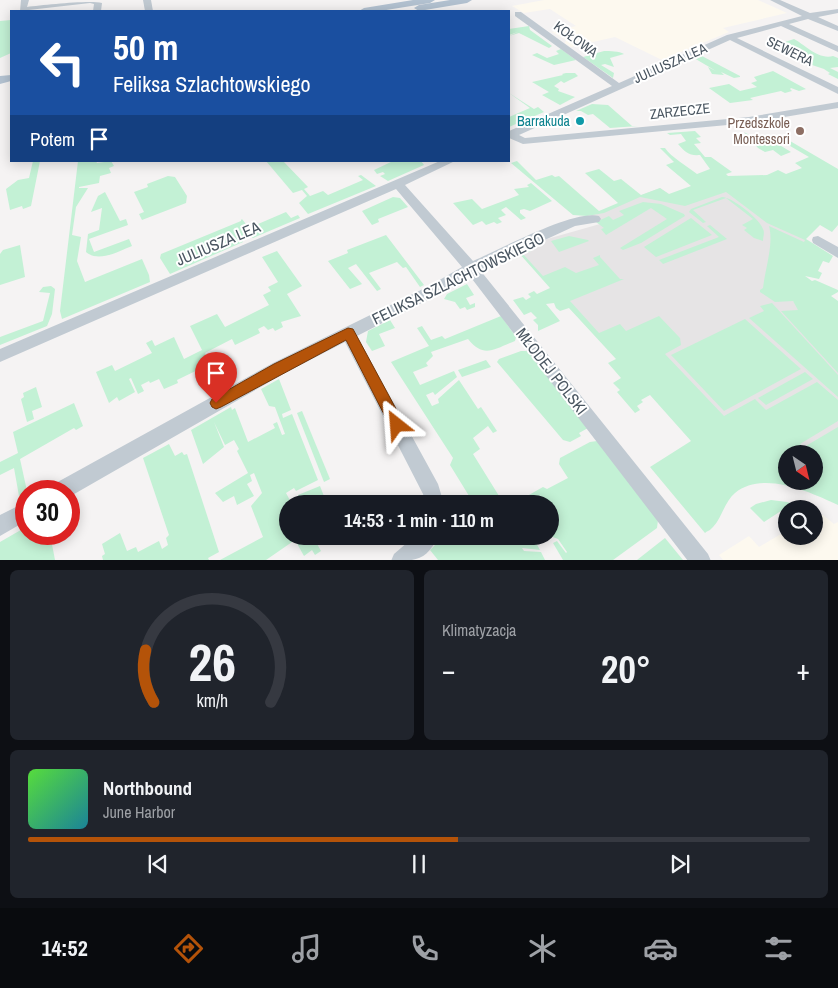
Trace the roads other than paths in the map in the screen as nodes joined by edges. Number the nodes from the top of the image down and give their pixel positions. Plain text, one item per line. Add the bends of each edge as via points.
1 (24, 0) edge
2 (430, 0) edge
3 (467, 0) edge
4 (774, 0) edge
5 (45, 3) edge
6 (67, 5) edge
7 (97, 10) edge
8 (370, 10) edge
9 (407, 10) edge
10 (838, 11) edge
11 (518, 14) dead end
12 (809, 16) junction
13 (781, 23) junction
14 (838, 29) edge
15 (730, 37) junction
16 (838, 49) edge
17 (618, 86) junction
18 (838, 91) edge
19 (838, 106) edge
20 (510, 134) edge
21 (510, 134) edge
22 (523, 141) junction
23 (510, 147) edge
24 (448, 162) edge
25 (399, 184) junction
26 (595, 219) dead end
27 (818, 240) dead end
28 (838, 253) edge
29 (470, 268) junction
30 (348, 333) junction
31 (0, 356) edge
32 (80, 480) edge
33 (432, 495) edge
34 (15, 517) edge
35 (0, 526) edge
36 (418, 545) edge
37 (402, 560) edge
38 (701, 560) edge

1 - 5 street via 23,10
2 - 8 main road
3 - 9 main road
4 - 12 street
5 - 6 street
6 - 7 street via 95,1 98,2
10 - 12 street, JULIUSZA LEA
11 - 17 street, KOŁOWA
12 - 13 street, JULIUSZA LEA
12 - 14 street
13 - 15 street, JULIUSZA LEA
13 - 16 street
15 - 17 street, JULIUSZA LEA
15 - 18 street, SEWERA
17 - 20 street, JULIUSZA LEA
19 - 22 street, ZARZECZE via 748,120
21 - 22 street
22 - 23 street, ZARZECZE
24 - 25 street, JULIUSZA LEA
25 - 29 street, MŁODEJ POLSKI
25 - 31 street, JULIUSZA LEA
26 - 29 street, FELIKSA SZLACHTOWSKIEGO via 573,222
27 - 28 street
29 - 30 street, FELIKSA SZLACHTOWSKIEGO
29 - 38 street, MŁODEJ POLSKI
30 - 32 street, FELIKSA SZLACHTOWSKIEGO via 240,389
30 - 33 street
34 - 35 street
36 - 37 street

